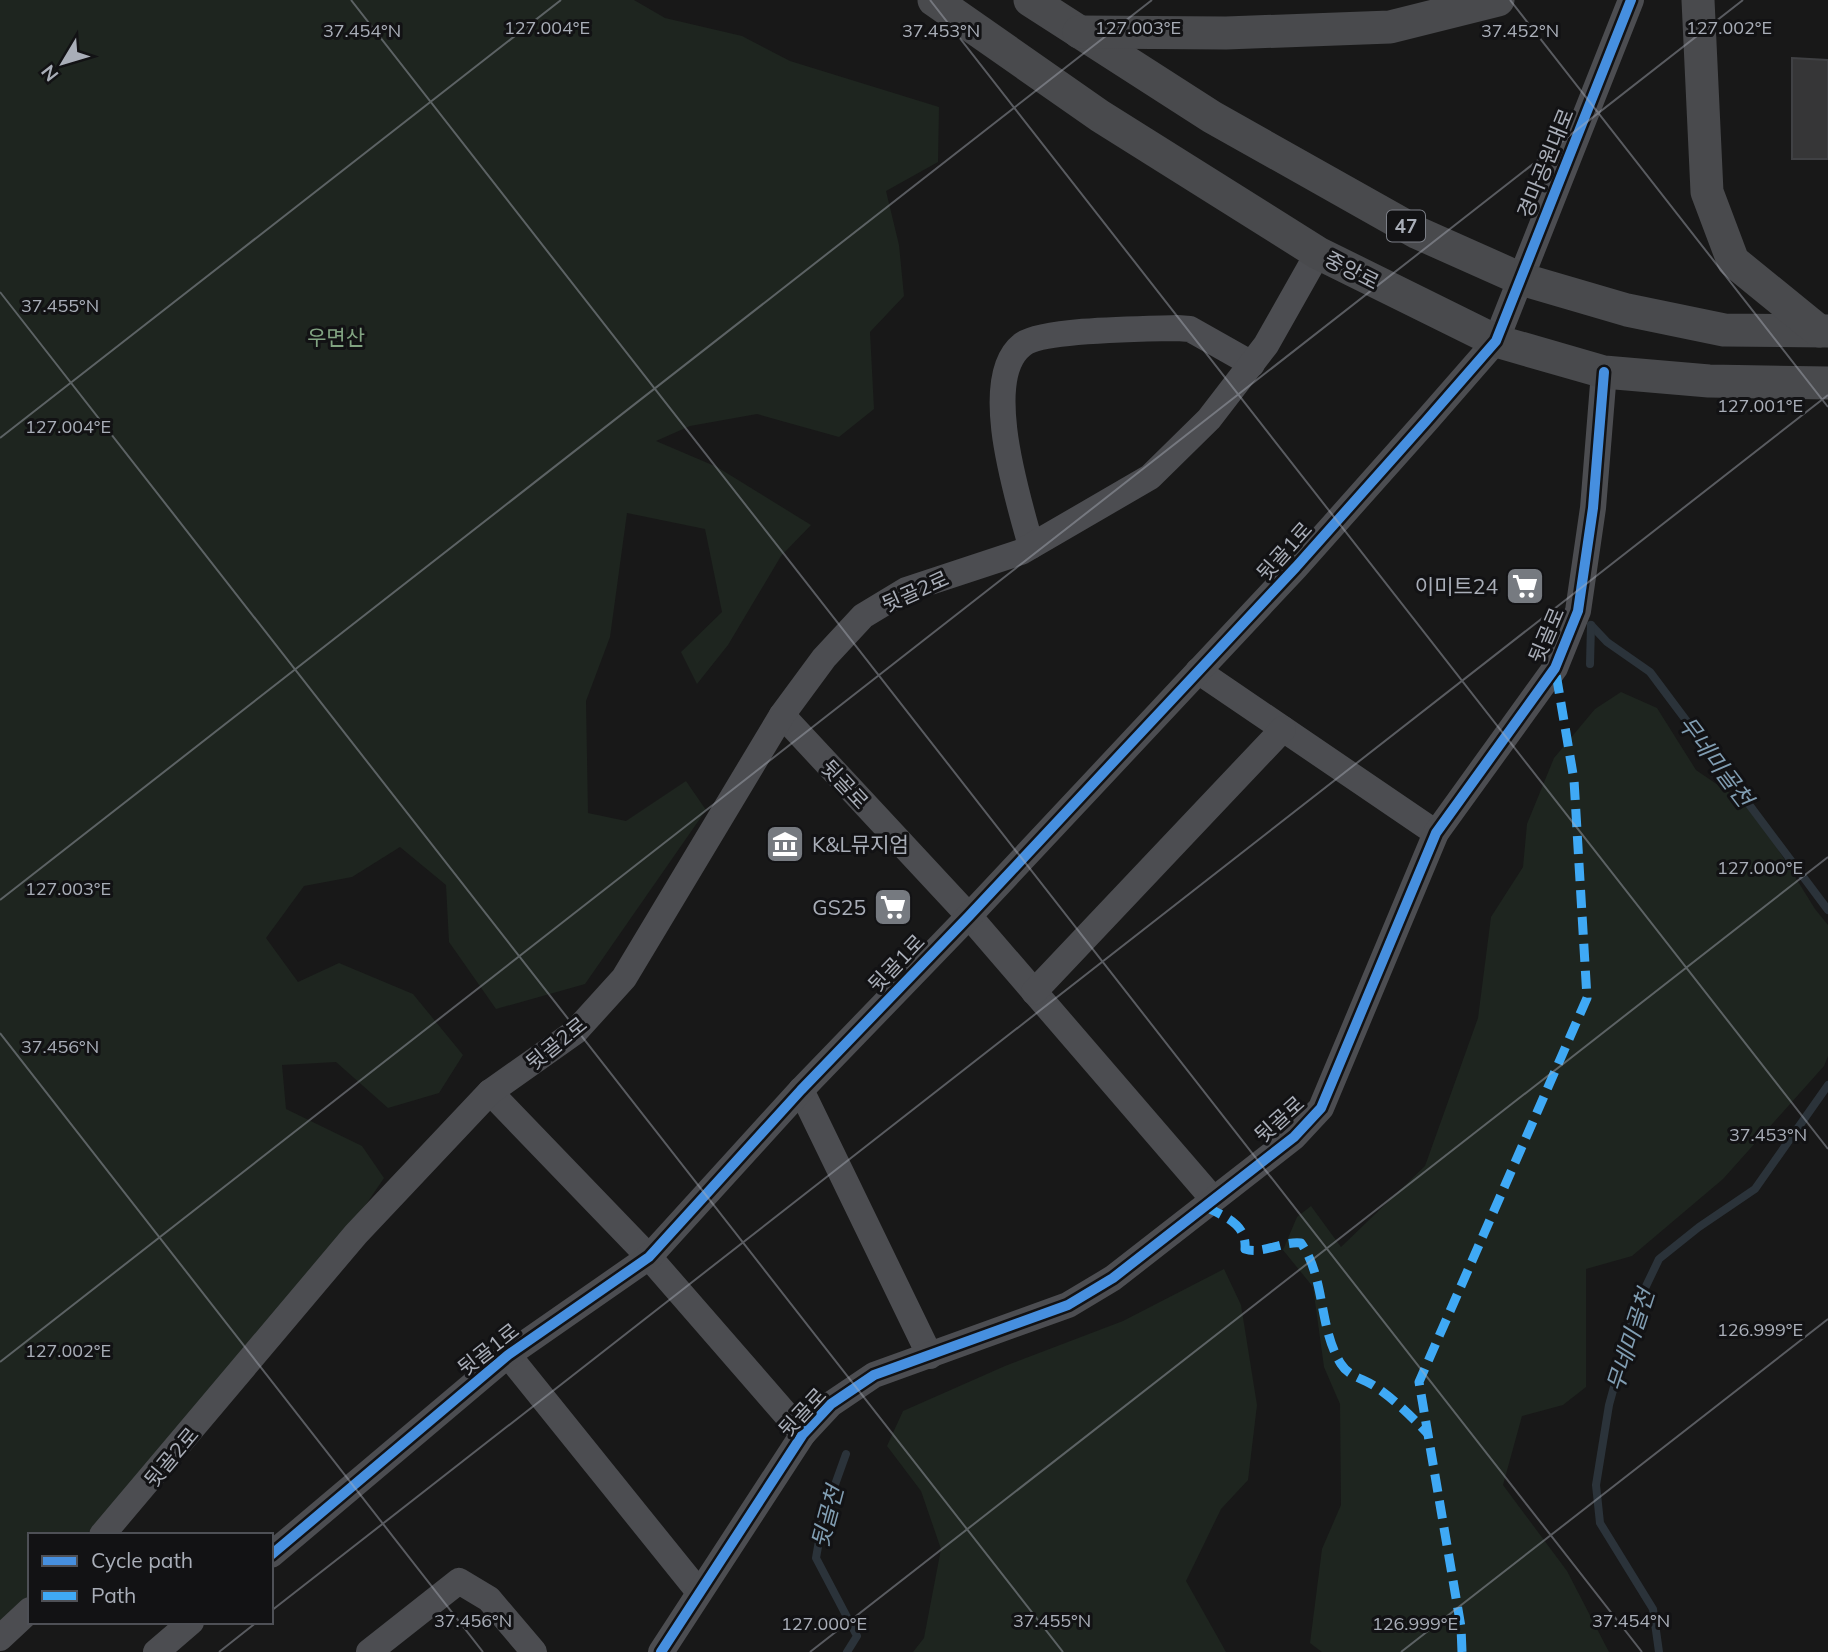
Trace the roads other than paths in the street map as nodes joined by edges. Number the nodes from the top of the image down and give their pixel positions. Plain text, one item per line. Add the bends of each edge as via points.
1 (934, 0) edge
2 (1030, 0) edge
3 (1498, 0) edge
4 (1630, 0) edge
5 (1698, 0) edge
6 (1079, 32) junction
7 (1318, 253) junction
8 (1521, 279) junction
9 (1823, 331) edge
10 (1496, 341) junction
11 (1252, 364) junction
12 (1604, 372) junction
13 (1828, 383) edge
14 (1031, 546) junction
15 (1198, 671) junction
16 (782, 715) junction
17 (1283, 729) junction
18 (1436, 833) junction
19 (969, 916) junction
20 (1034, 992) junction
21 (801, 1090) junction
22 (491, 1093) junction
23 (1213, 1199) junction
24 (649, 1257) junction
25 (508, 1355) junction
26 (930, 1356) junction
27 (803, 1434) junction
28 (104, 1533) edge
29 (273, 1553) edge
30 (699, 1592) junction
31 (28, 1612) edge
32 (189, 1624) edge
33 (0, 1638) edge
34 (156, 1652) edge
35 (369, 1652) edge
36 (534, 1652) edge
37 (661, 1652) edge

1 - 7 main road, 중앙로 via 1100,116
2 - 6 main road, 47
3 - 6 main road via 1391,27
4 - 8 street, 경마공원대로
5 - 9 main road via 1707,191 1733,261
6 - 8 main road, 47 via 1212,117 1418,233
7 - 10 main road, 중앙로
7 - 11 street, 뒷골2로
8 - 9 main road, 47 via 1627,310 1724,330
8 - 10 street, 경마공원대로
10 - 12 main road, 중앙로
10 - 15 street, 뒷골1로
11 - 14 street, 뒷골2로 via 1209,419 1150,477
11 - 14 street via 1190,329 1056,335 1023,344 1005,367 1003,389 1013,481
12 - 13 main road, 중앙로 via 1709,381
12 - 18 street, 뒷골로 via 1593,508 1578,611 1555,668
14 - 16 street, 뒷골2로 via 906,590 863,616 824,658
15 - 17 street
15 - 19 street, 뒷골1로
16 - 19 street, 뒷골로
16 - 22 street, 뒷골2로 via 624,978 575,1032
17 - 18 street
17 - 20 street
18 - 23 street, 뒷골로 via 1321,1108 1294,1137
19 - 20 street, 뒷골로
19 - 21 street, 뒷골1로
20 - 23 street, 뒷골로
21 - 24 street, 뒷골1로
21 - 26 street
22 - 24 street, 뒷골로
22 - 28 street, 뒷골2로 via 356,1234
23 - 26 street, 뒷골로 via 1113,1278 1068,1305
24 - 25 street, 뒷골1로
24 - 27 street, 뒷골로
25 - 29 street, 뒷골1로
25 - 30 street
26 - 27 street, 뒷골로 via 874,1375 831,1404
27 - 30 street, 뒷골로
30 - 37 street, 뒷골로
31 - 33 street
32 - 34 street
35 - 36 street via 459,1581 489,1599

